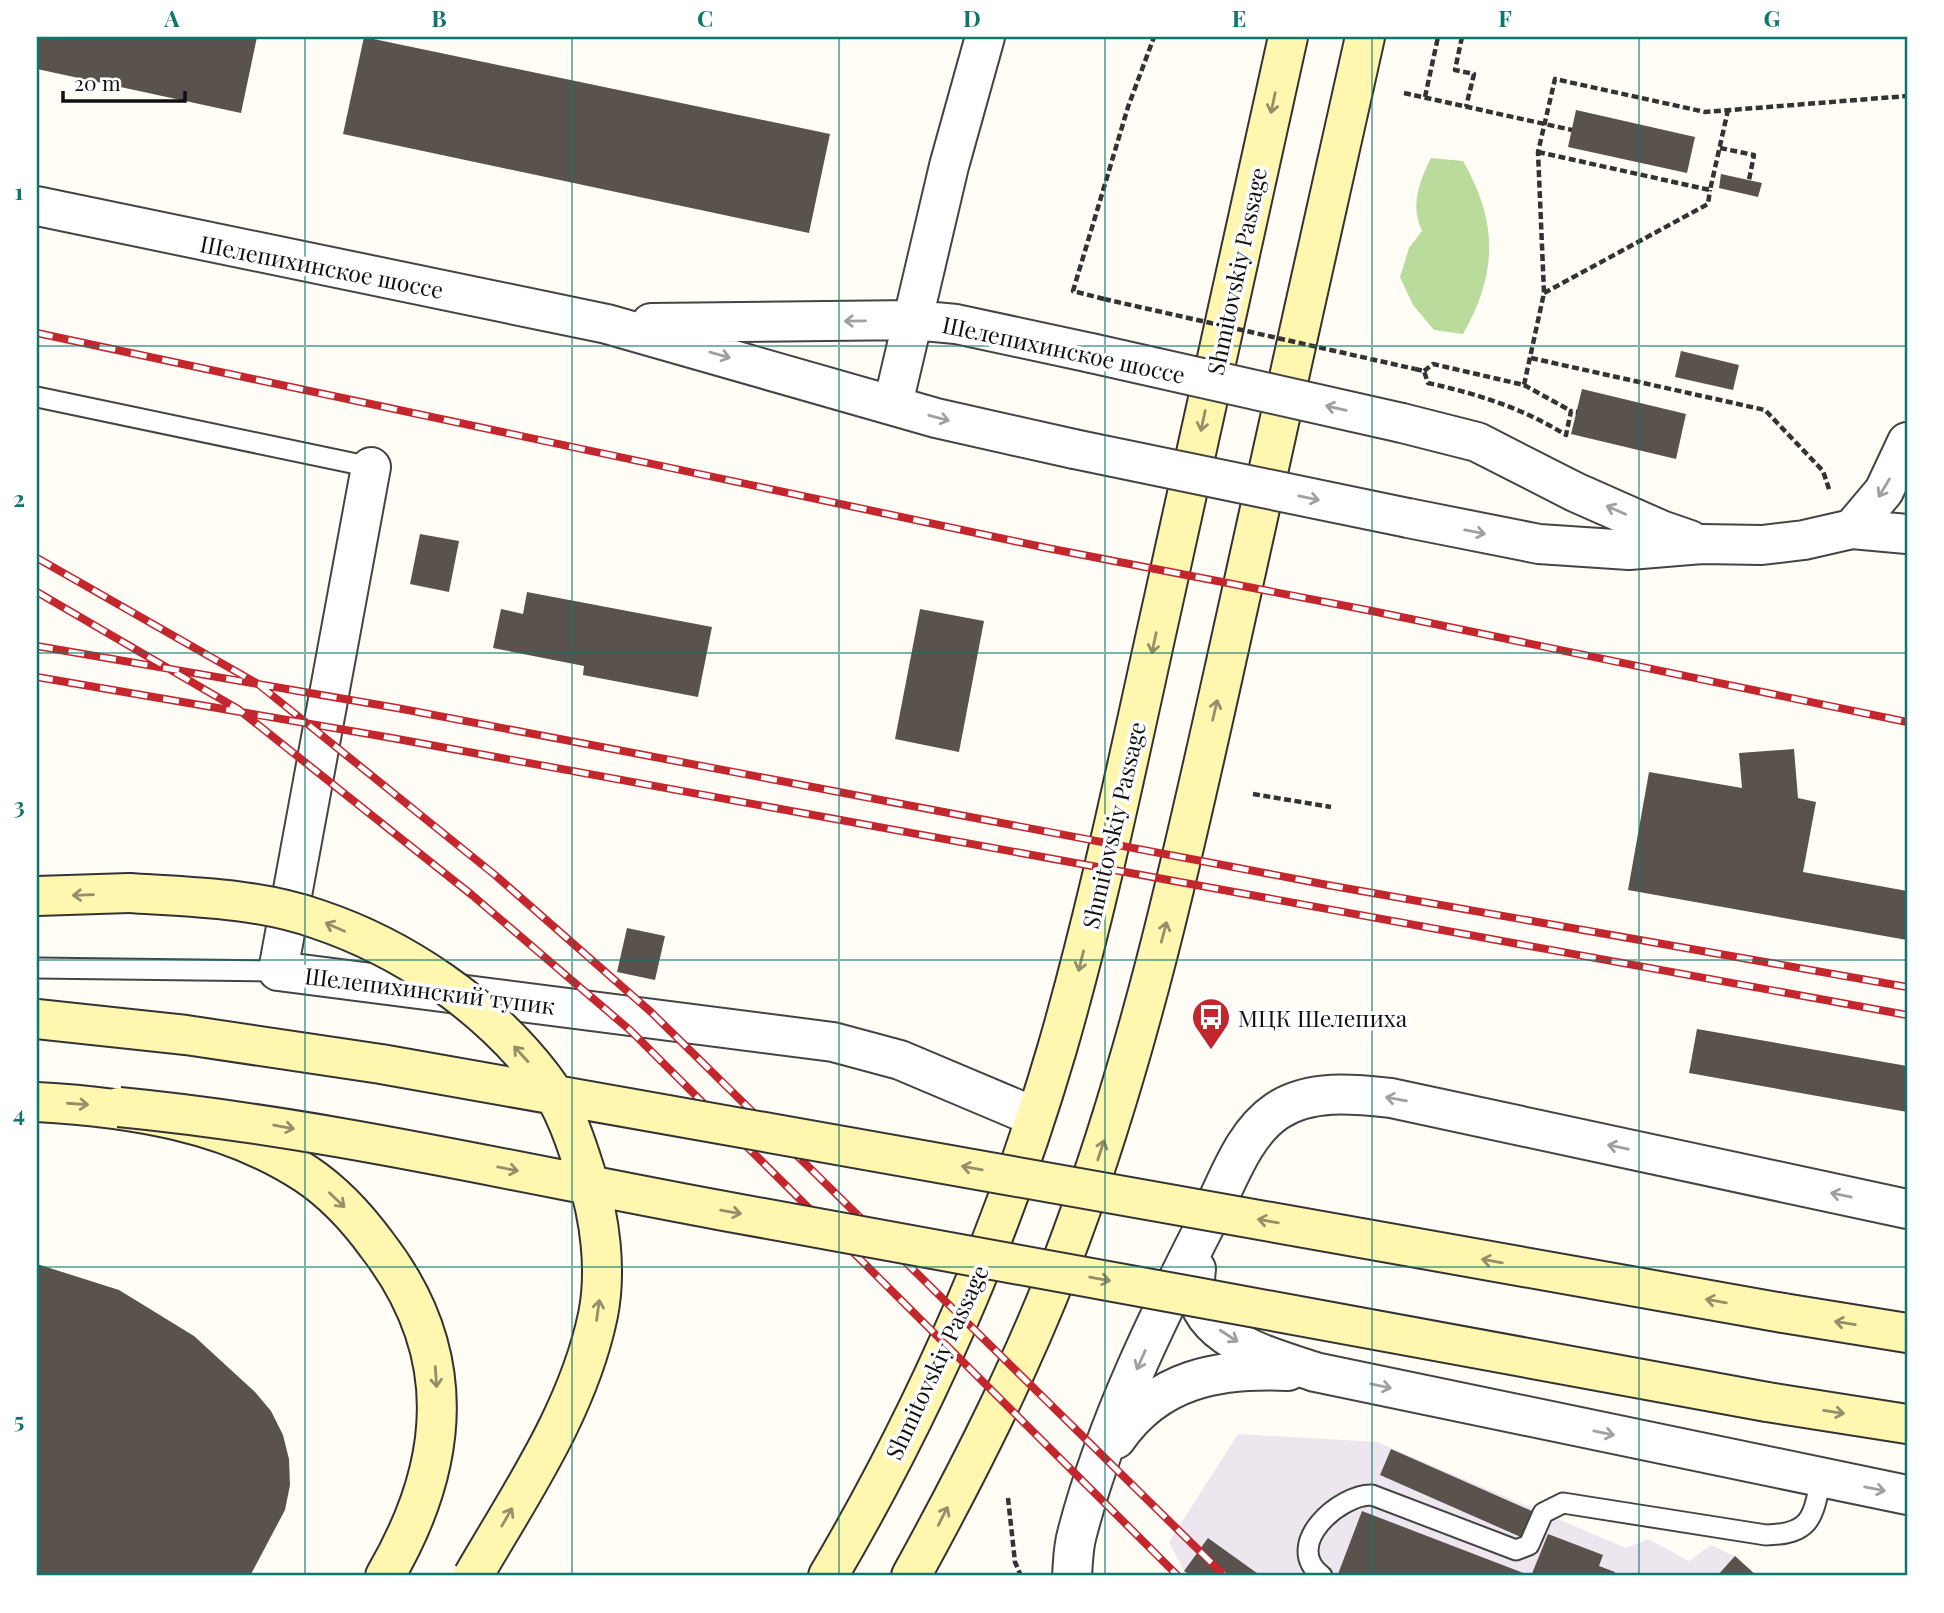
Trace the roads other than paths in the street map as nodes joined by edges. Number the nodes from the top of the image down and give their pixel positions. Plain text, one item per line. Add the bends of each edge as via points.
1 (985, 37) edge
2 (1288, 37) edge
3 (1365, 37) edge
4 (37, 206) edge
5 (913, 320) junction
6 (607, 324) junction
7 (37, 397) edge
8 (893, 404) junction
9 (1907, 442) edge
10 (371, 467) joint
11 (1852, 529) junction
12 (1907, 534) edge
13 (1702, 544) junction
14 (37, 896) edge
15 (37, 968) edge
16 (278, 971) junction
17 (37, 1019) edge
18 (37, 1102) edge
19 (119, 1107) junction
20 (1035, 1117) junction
21 (1907, 1209) edge
22 (1201, 1232) junction
23 (1907, 1333) edge
24 (1315, 1372) junction
25 (1907, 1423) edge
26 (1101, 1461) junction
27 (1821, 1478) junction
28 (1907, 1495) edge
29 (385, 1576) edge
30 (473, 1576) edge
31 (828, 1576) edge
32 (911, 1576) edge
33 (1072, 1576) edge
34 (1322, 1576) edge

1 - 5 street
2 -> 20 main road, Shmitovskiy Passage via 1102,878
32 -> 3 main road via 1040,1317 1125,1074 1174,895
4 - 6 street, Шелепихинское шоссе
5 -> 6 street, Шелепихинское шоссе
5 - 8 street
13 -> 5 street, Шелепихинское шоссе, bridge via 1576,492 1477,442 1091,353 956,324
6 -> 8 street, Шелепихинское шоссе
7 - 10 lane
8 -> 13 street, Шелепихинское шоссе, bridge via 1074,449 1539,544 1629,550
9 -> 11 street via 1884,491
10 - 16 street, Шелепихинский тупик
11 - 12 street, Шелепихинское шоссе
11 - 13 street, Шелепихинское шоссе via 1762,545
30 -> 14 main road, bridge via 551,1442 582,1374 598,1312 601,1257 596,1203 574,1136 544,1080 495,1024 444,982 384,948 316,918 234,900 129,893
15 - 16 lane
16 - 20 street, Шелепихинский тупик via 833,1042 900,1060
23 -> 17 main road, bridge via 381,1064
18 -> 19 main road
19 -> 25 main road, bridge via 228,1118 372,1142 1767,1402
19 -> 29 main road, bridge via 227,1135 307,1174 366,1230 411,1295 436,1367 438,1410 419,1504
20 - 31 main road, Shmitovskiy Passage via 1001,1215 944,1352
21 -> 22 street via 1391,1098 1344,1094 1312,1097 1277,1111 1248,1140
22 -> 24 street via 1194,1280 1202,1311 1221,1333 1255,1352
22 -> 26 street via 1127,1390
24 - 26 street via 1255,1370 1204,1376 1166,1391 1129,1421
24 -> 27 street
26 - 33 street via 1076,1536
27 -> 28 street
27 - 34 lane via 1811,1518 1786,1535 1563,1503 1543,1513 1529,1545 1516,1550 1362,1495 1348,1500 1306,1544 1308,1561

